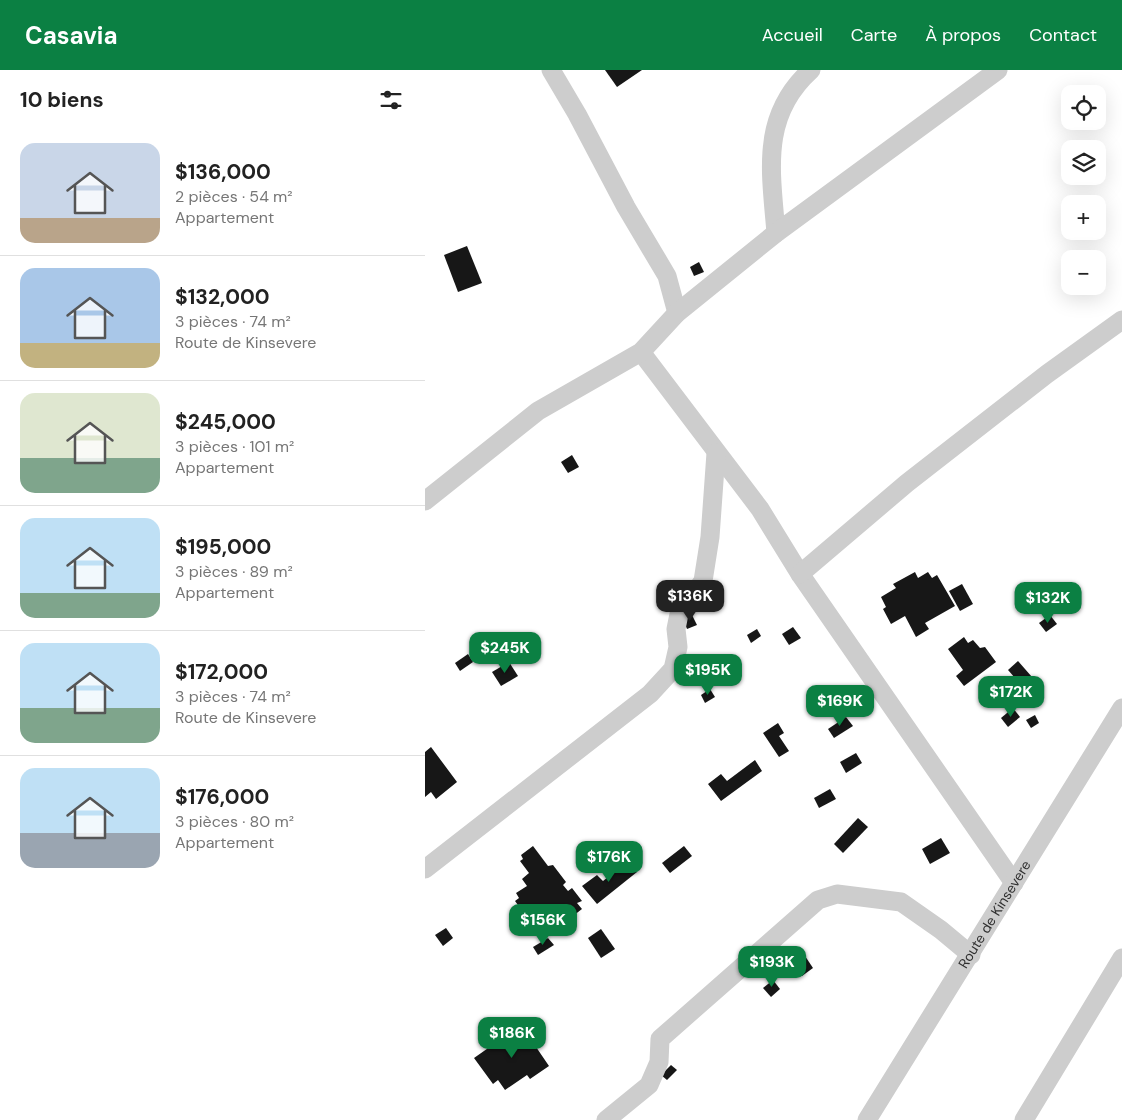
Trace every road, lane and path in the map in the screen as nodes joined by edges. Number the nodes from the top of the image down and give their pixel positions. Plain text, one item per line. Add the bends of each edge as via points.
1 (551, 70) edge
2 (811, 70) edge
3 (991, 72) edge
4 (776, 233) junction
5 (677, 312) junction
6 (1122, 320) edge
7 (641, 352) junction
8 (715, 453) junction
9 (425, 501) edge
10 (800, 574) junction
11 (1122, 708) edge
12 (425, 869) edge
13 (1014, 883) junction
14 (971, 954) junction
15 (1122, 958) edge
16 (606, 1120) edge
17 (867, 1120) edge
18 (1025, 1120) edge

1 - 5 street via 667,276
2 - 4 street via 788,98 774,127 771,147
3 - 4 street
4 - 5 street
5 - 7 street
6 - 10 street via 907,483
7 - 8 street
7 - 9 street via 538,411
8 - 10 street via 760,509
8 - 12 street via 710,537 703,581 679,614 676,629 678,647 673,668 650,694
10 - 13 street
11 - 13 street, Route de Kinsevere
13 - 14 street, Route de Kinsevere
14 - 16 street via 901,902 837,894 818,900 661,1039 659,1062 649,1084
14 - 17 street, Route de Kinsevere
15 - 18 street

